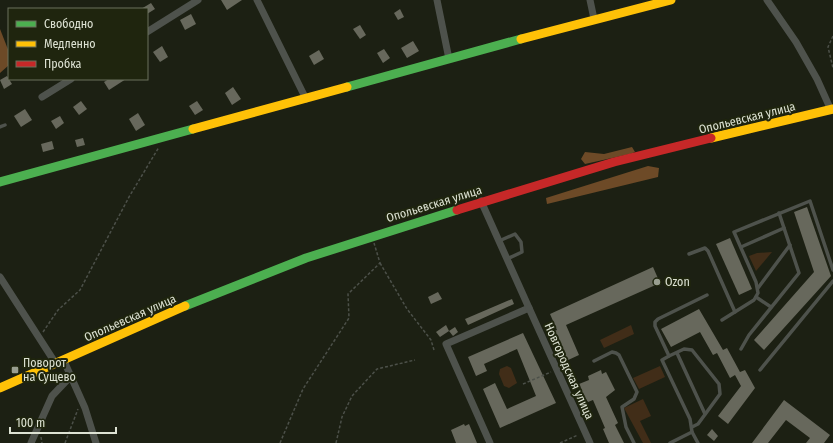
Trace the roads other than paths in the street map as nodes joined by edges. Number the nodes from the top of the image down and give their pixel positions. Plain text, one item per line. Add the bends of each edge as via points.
1 (198, 0) edge
2 (257, 0) edge
3 (437, 0) edge
4 (590, 0) edge
5 (671, 0) edge
6 (767, 0) edge
7 (594, 19) junction
8 (148, 31) edge
9 (449, 59) junction
10 (69, 80) edge
11 (42, 97) dead end
12 (306, 99) junction
13 (832, 110) edge
14 (4, 125) dead end
15 (0, 127) edge
16 (0, 182) edge
17 (481, 201) junction
18 (779, 213) junction
19 (784, 228) junction
20 (499, 241) junction
21 (790, 245) junction
22 (741, 247) junction
23 (689, 254) dead end
24 (507, 259) junction
25 (833, 270) edge
26 (0, 277) edge
27 (833, 281) edge
28 (758, 288) junction
29 (707, 295) dead end
30 (756, 297) junction
31 (771, 307) junction
32 (529, 308) junction
33 (735, 312) junction
34 (722, 320) dead end
35 (741, 349) dead end
36 (677, 352) junction
37 (669, 356) junction
38 (594, 361) dead end
39 (60, 362) junction
40 (760, 370) dead end
41 (70, 377) junction
42 (0, 388) edge
43 (705, 414) junction
44 (692, 429) junction
45 (31, 443) edge
46 (96, 443) edge
47 (490, 443) edge
48 (590, 443) edge
49 (634, 443) edge
50 (670, 443) edge
51 (698, 443) edge

1 - 8 street
2 - 12 street
3 - 9 street
4 - 7 street
5 - 7 street
6 - 13 street via 796,42
7 - 9 street
9 - 12 street
10 - 11 street
12 - 16 street
13 - 17 street, Опольевская улица via 614,162
14 - 15 lane
17 - 20 street, Новгородская улица
17 - 39 street, Опольевская улица via 306,258 162,316
18 - 19 lane
18 - 22 lane via 734,232
18 - 25 lane via 810,201
19 - 21 lane
19 - 22 lane
20 - 24 street, Новгородская улица
20 - 24 lane via 515,234 522,242 522,252
21 - 28 lane
21 - 31 lane via 799,273
22 - 28 lane
23 - 33 lane via 701,248 708,251
24 - 32 street, Новгородская улица
26 - 39 street via 40,339
27 - 40 lane
28 - 30 lane
29 - 37 lane via 655,322 654,326
30 - 31 lane
30 - 33 lane
31 - 35 lane via 749,334
32 - 47 street via 446,344
32 - 48 street, Новгородская улица
33 - 34 lane
36 - 37 lane
36 - 43 lane
36 - 43 lane via 688,348 692,350 719,384 720,394
37 - 44 lane via 662,360 690,419
38 - 49 lane via 612,352 619,355 637,392 634,399 622,407 626,427
39 - 41 street
39 - 42 street, Опольевская улица
41 - 45 street via 52,396
41 - 46 street via 82,402
43 - 44 lane
44 - 50 lane
44 - 51 lane

